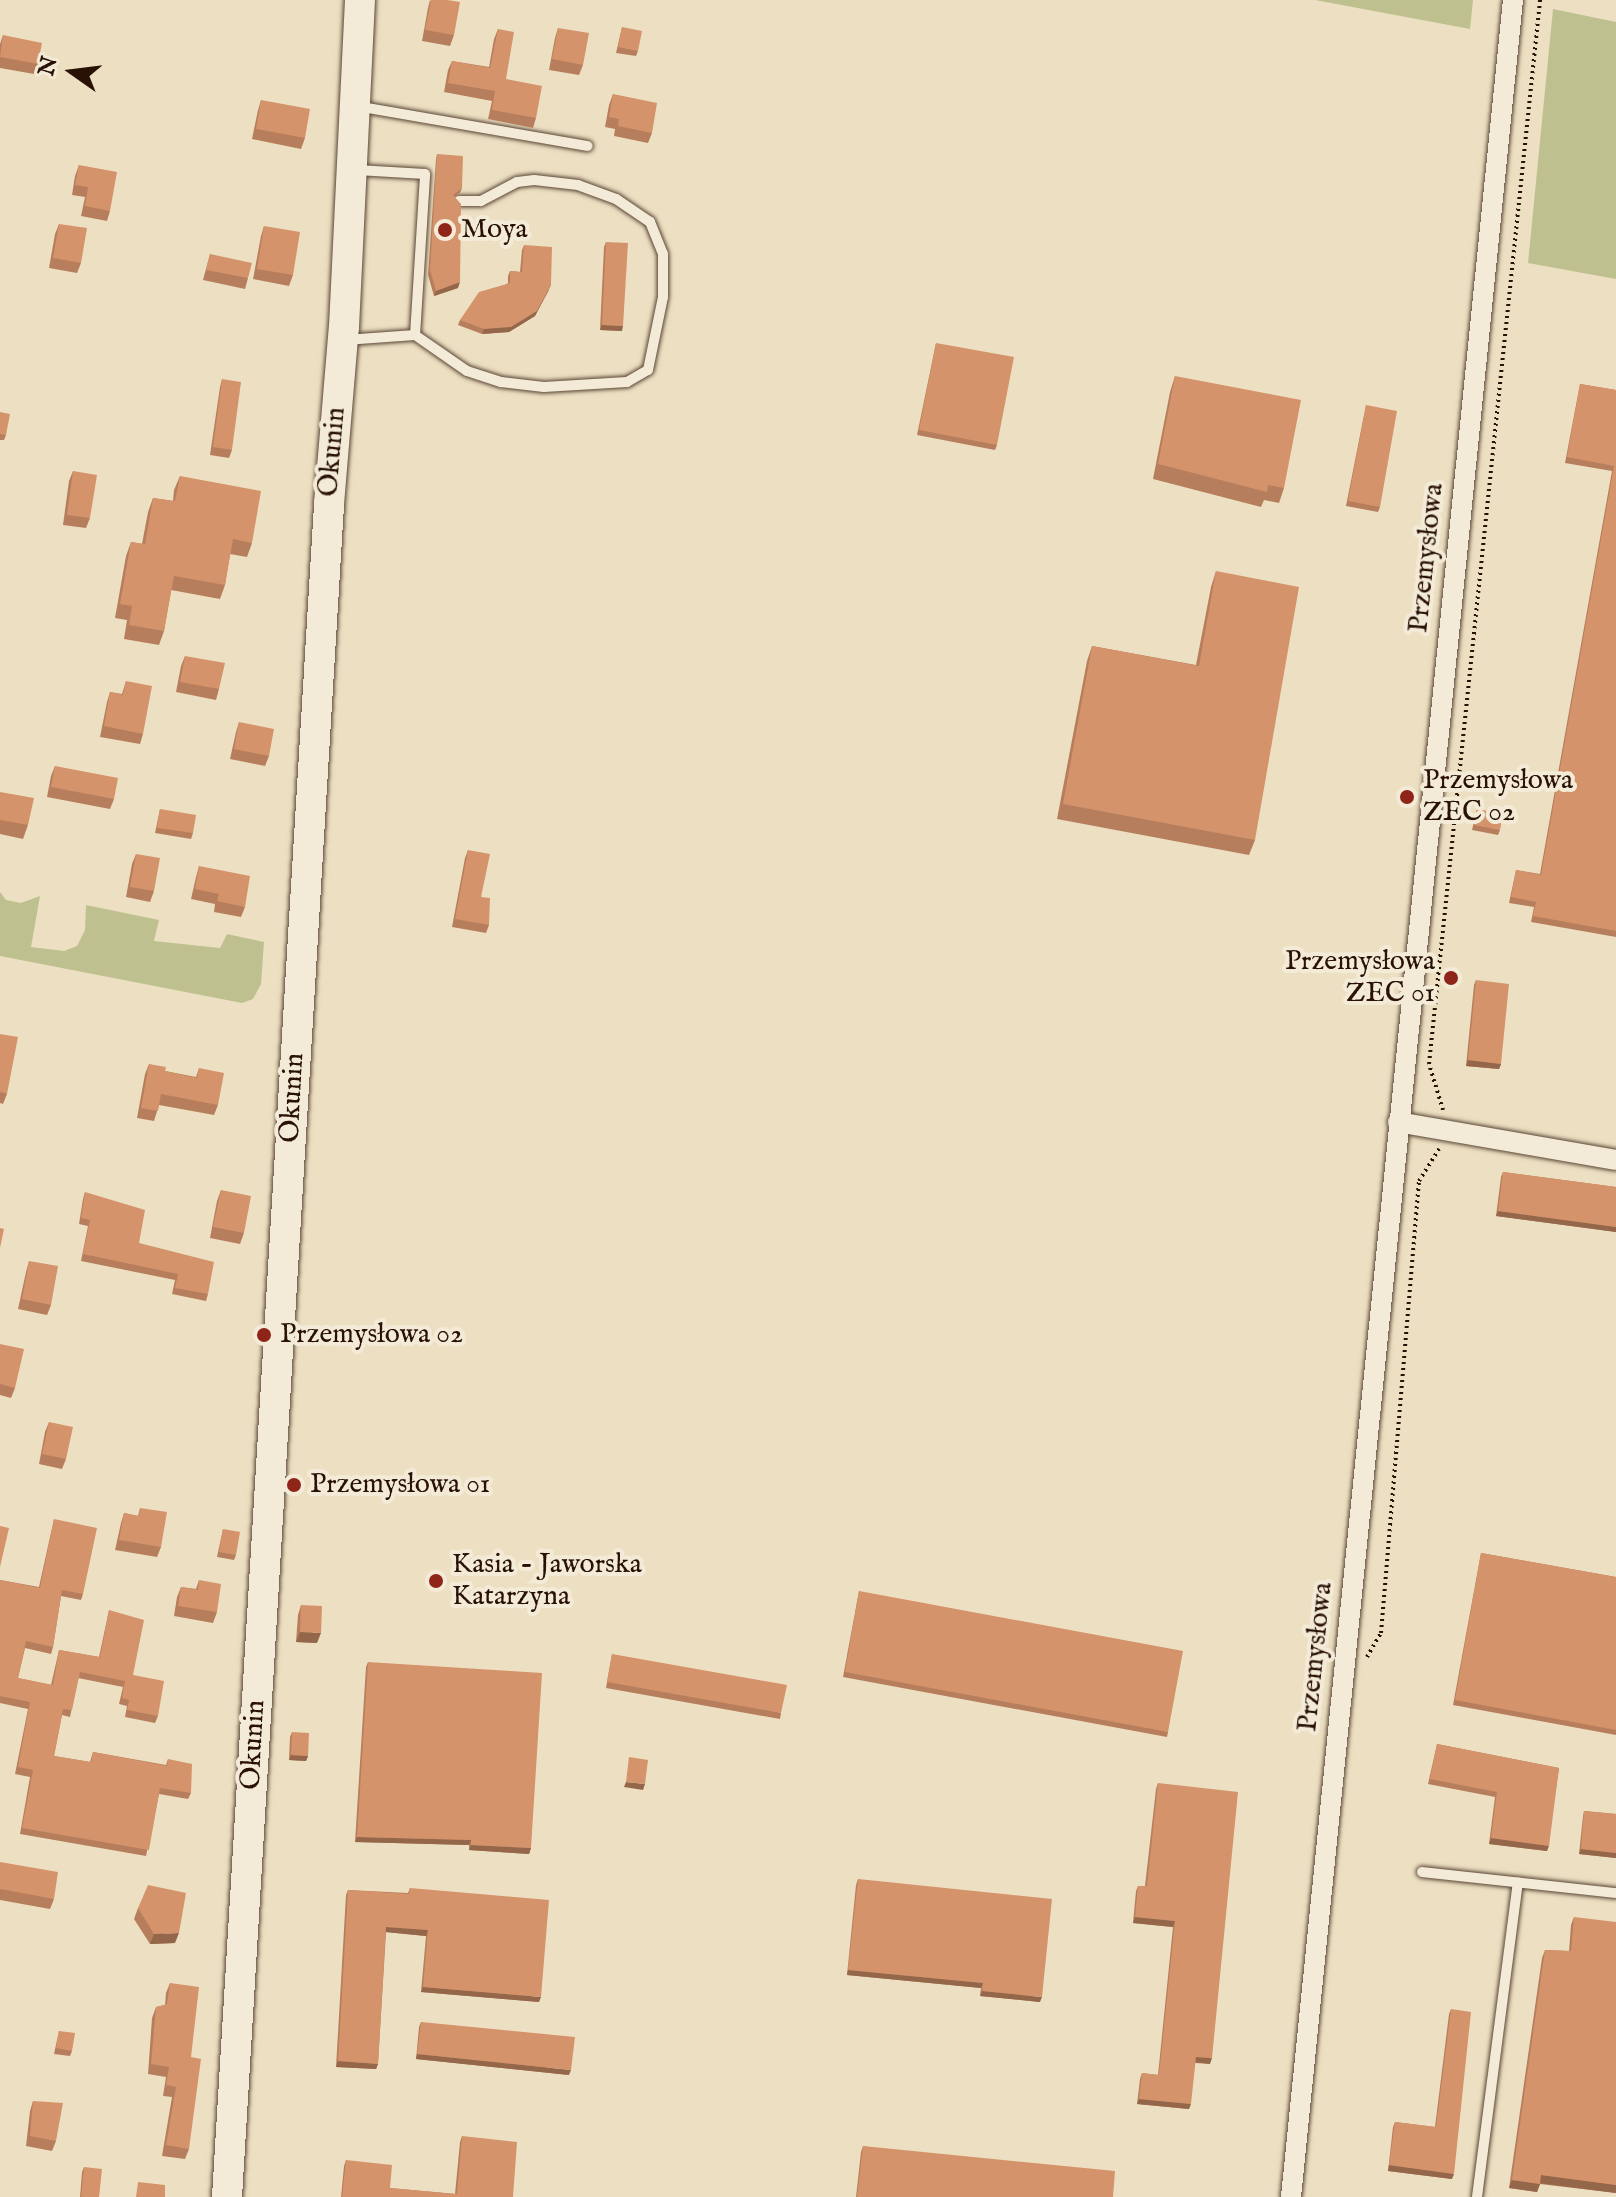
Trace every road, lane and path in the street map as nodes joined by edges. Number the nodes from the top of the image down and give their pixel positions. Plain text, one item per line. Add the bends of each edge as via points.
1 (360, 0) edge
2 (1513, 0) edge
3 (1540, 0) edge
4 (354, 105) junction
5 (588, 146) dead end
6 (351, 170) junction
7 (459, 201) edge
8 (415, 335) junction
9 (343, 340) junction
10 (1446, 1119) dead end
11 (1398, 1122) junction
12 (1444, 1141) dead end
13 (1616, 1160) edge
14 (1363, 1664) dead end
15 (1422, 1872) dead end
16 (1518, 1883) junction
17 (1616, 1893) edge
18 (227, 2197) edge
19 (1291, 2197) edge
20 (1477, 2197) edge

1 - 4 main road, Okunin
2 - 11 street, Przemysłowa
3 - 10 path via 1429,1064
4 - 5 lane
4 - 6 main road, Okunin
6 - 8 lane via 425,174 428,199
6 - 9 main road, Okunin
7 - 8 lane via 481,201 517,182 534,180 578,185 616,199 650,222 663,254 663,297 648,370 627,382 544,387 501,382 467,371
8 - 9 lane
9 - 18 main road, Okunin
11 - 13 street
11 - 19 street, Przemysłowa
12 - 14 path via 1419,1181 1381,1633
15 - 16 lane
16 - 17 lane
16 - 20 lane

